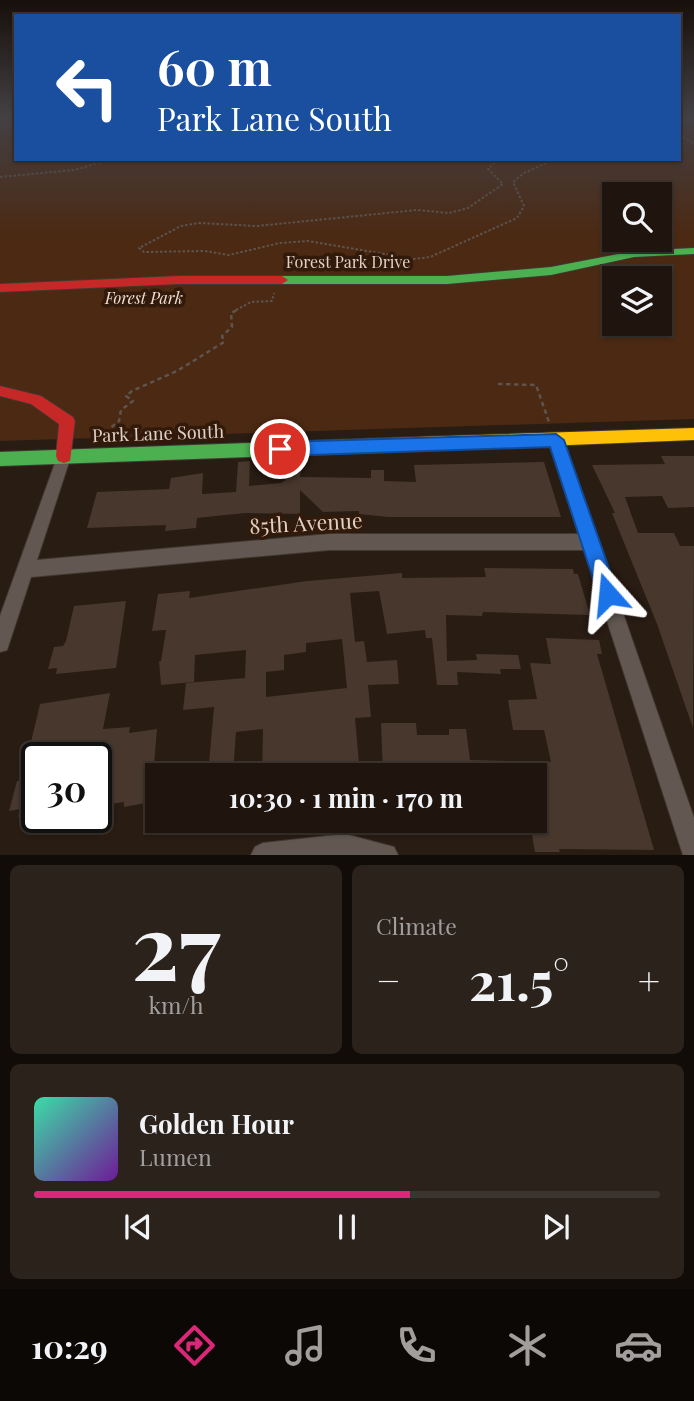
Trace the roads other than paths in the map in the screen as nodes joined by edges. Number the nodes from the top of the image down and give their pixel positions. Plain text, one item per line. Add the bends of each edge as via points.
1 (694, 251) edge
2 (0, 288) edge
3 (0, 391) edge
4 (553, 432) junction
5 (694, 434) edge
6 (64, 456) junction
7 (0, 459) edge
8 (591, 542) junction
9 (25, 569) junction
10 (0, 643) edge
11 (694, 852) edge
12 (263, 855) edge
13 (386, 855) edge

1 - 2 street, Forest Park Drive via 634,254 551,271 447,280 179,280
3 - 6 street via 50,405 67,421
4 - 5 street, Park Lane South
4 - 6 street, Park Lane South
4 - 8 street
6 - 7 street, Park Lane South
6 - 9 street
8 - 9 street, 85th Avenue via 328,542
8 - 11 street
9 - 10 street
12 - 13 street via 345,846

